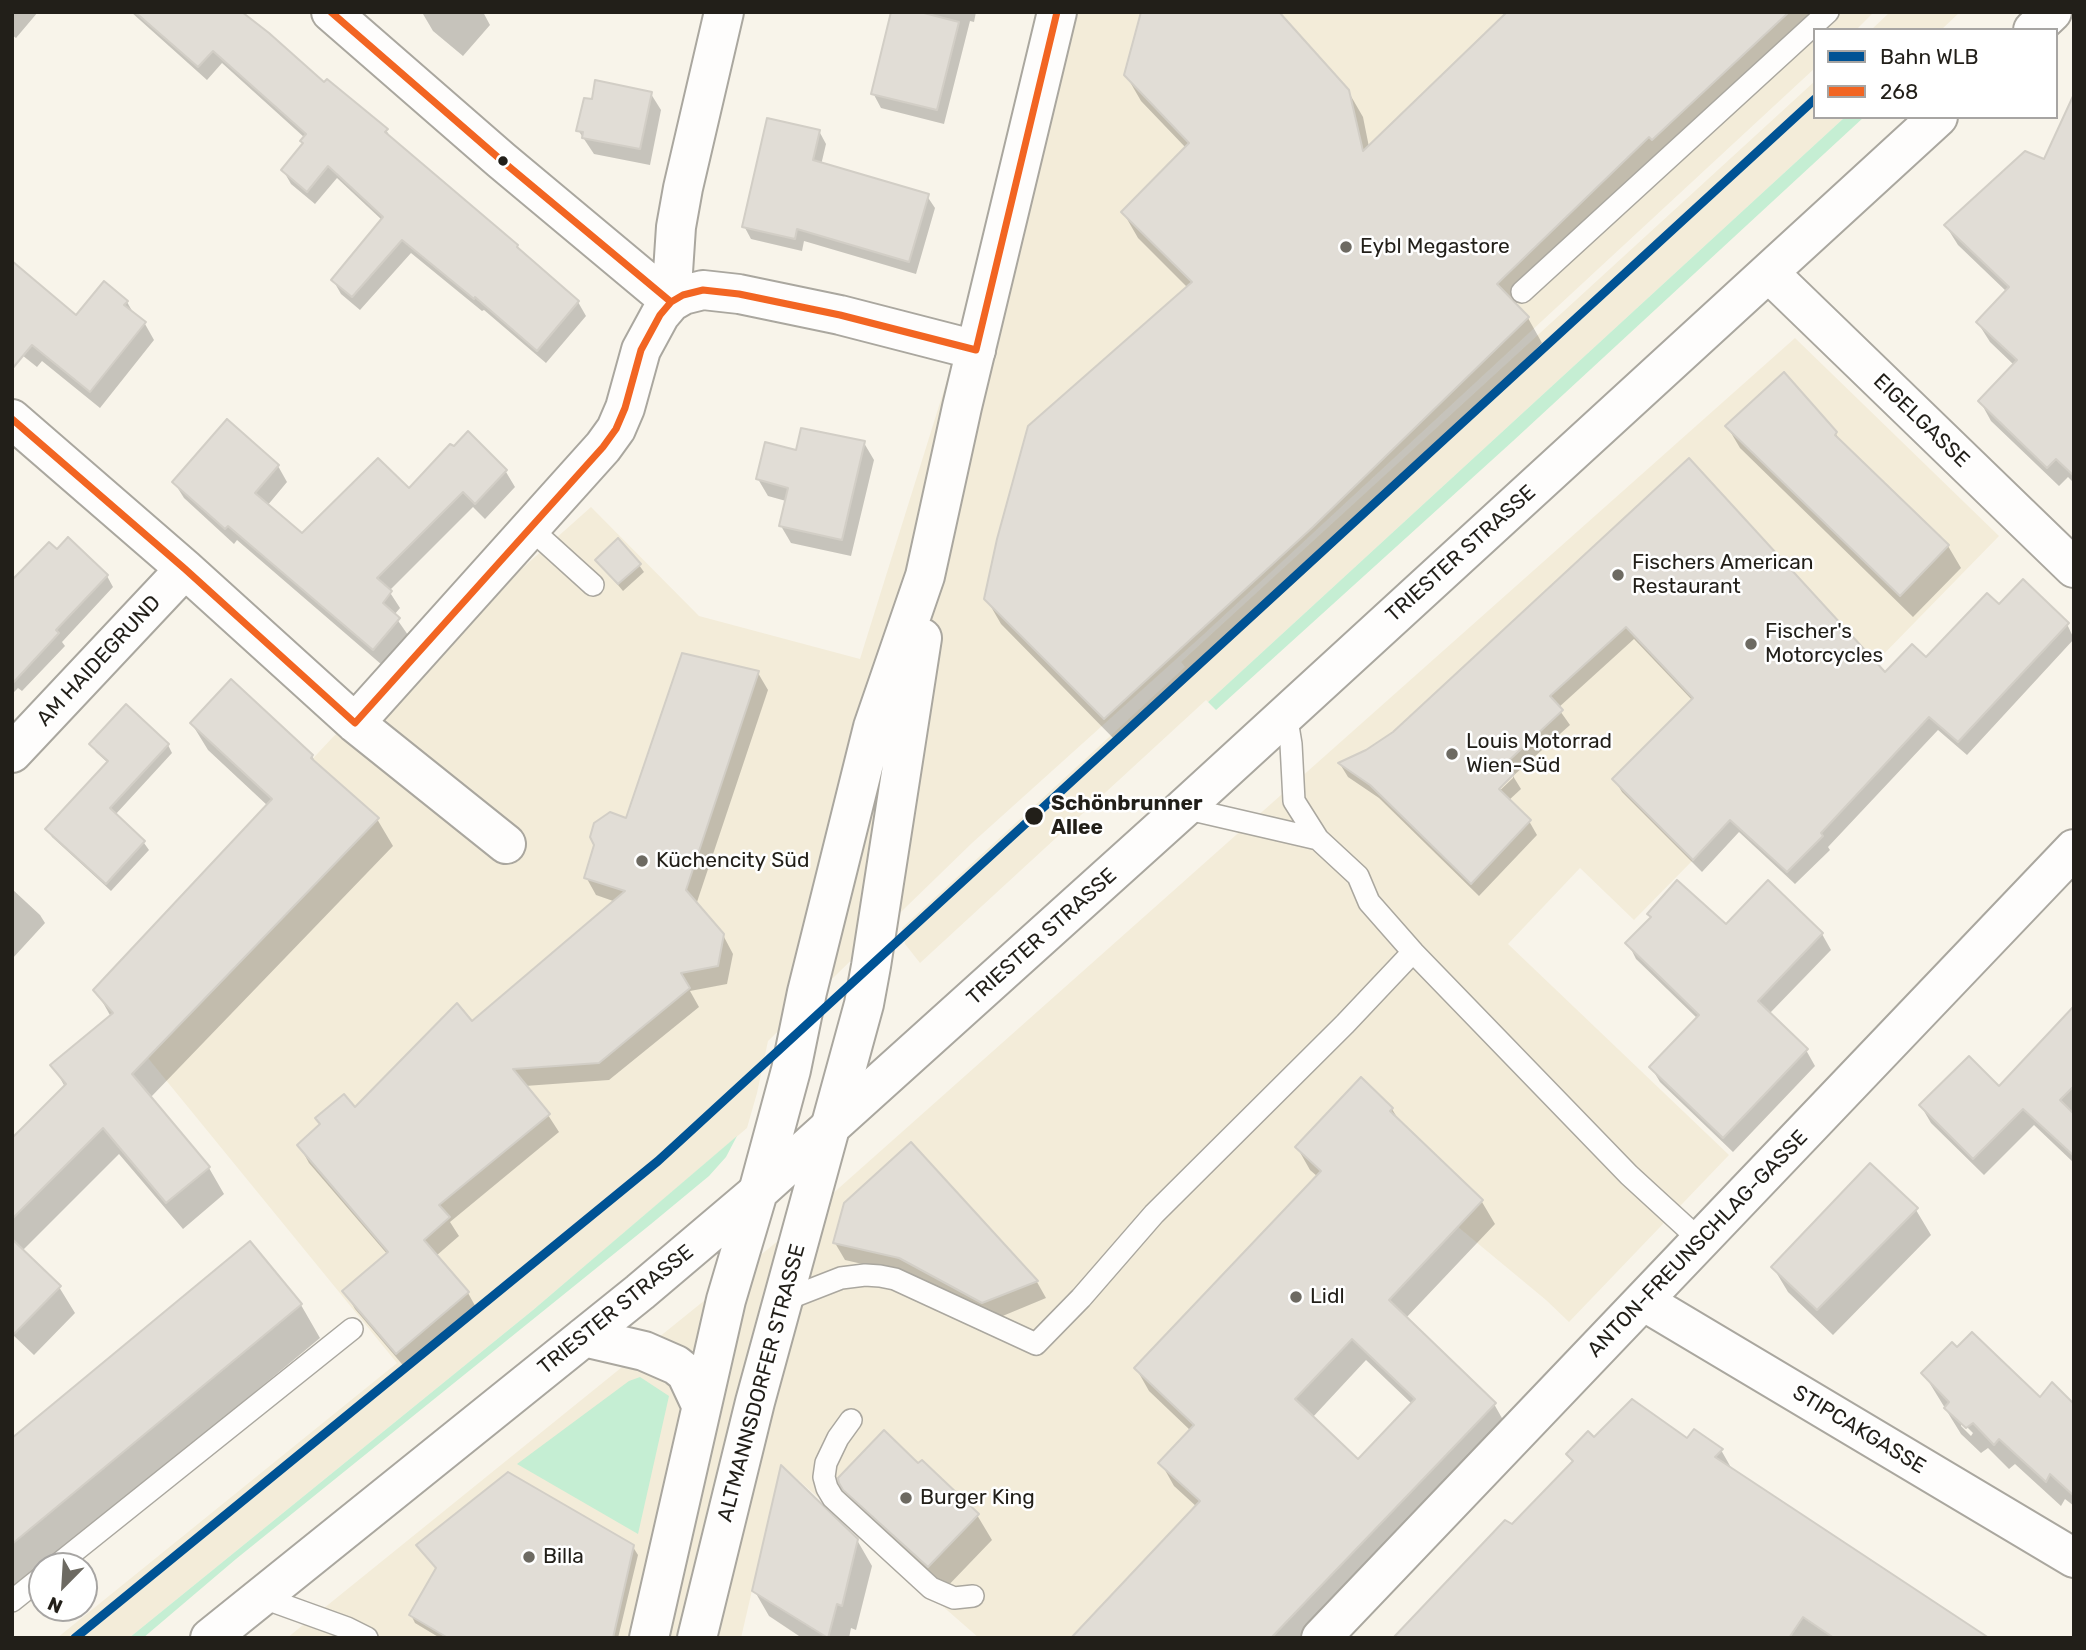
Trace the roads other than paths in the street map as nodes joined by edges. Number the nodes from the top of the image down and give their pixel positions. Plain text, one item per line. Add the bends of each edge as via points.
1 (331, 12) edge
2 (724, 12) edge
3 (1057, 12) edge
4 (1828, 12) edge
5 (2052, 12) edge
6 (2035, 28) edge
7 (1936, 119) edge
8 (1769, 273) junction
9 (1522, 292) dead end
10 (671, 302) junction
11 (976, 350) junction
12 (12, 419) edge
13 (530, 528) junction
14 (2074, 568) edge
15 (185, 569) junction
16 (925, 576) junction
17 (593, 585) dead end
18 (1286, 713) junction
19 (355, 723) junction
20 (12, 753) edge
21 (1184, 808) junction
22 (1318, 839) junction
23 (506, 844) dead end
24 (2074, 849) edge
25 (1413, 952) junction
26 (830, 1128) junction
27 (758, 1192) junction
28 (1700, 1241) junction
29 (782, 1301) junction
30 (1643, 1301) junction
31 (352, 1329) dead end
32 (584, 1337) junction
33 (701, 1405) junction
34 (851, 1420) dead end
35 (73, 1552) edge
36 (2074, 1558) edge
37 (28, 1588) edge
38 (973, 1596) dead end
39 (261, 1597) junction
40 (12, 1601) edge
41 (210, 1638) edge
42 (367, 1638) edge
43 (649, 1638) edge
44 (697, 1638) edge
45 (1321, 1638) edge

1 - 10 main road
2 - 10 main road via 683,188
3 - 11 main road
4 - 9 lane
5 - 6 main road
7 - 8 main road, TRIESTER STRASSE
8 - 14 main road, EIGELGASSE
8 - 18 main road, TRIESTER STRASSE
10 - 11 main road via 703,290 739,294
10 - 13 main road via 641,350 616,429
11 - 16 main road
12 - 15 main road
13 - 17 lane
13 - 19 main road
15 - 19 main road
15 - 20 main road, AM HAIDEGRUND
16 - 26 main road, ALTMANNSDORFER STRASSE via 927,607 872,965
16 - 27 main road via 873,727
18 - 21 main road, TRIESTER STRASSE
18 - 22 lane via 1294,801
19 - 23 main road
21 - 22 lane
21 - 26 main road, TRIESTER STRASSE
22 - 25 lane via 1358,876 1369,902
24 - 28 main road, ANTON-FREUNSCHLAG-GASSE
25 - 28 lane via 1629,1175
25 - 29 lane via 1154,1214 1036,1344 880,1276 841,1279
26 - 27 main road, TRIESTER STRASSE
26 - 29 main road, ALTMANNSDORFER STRASSE
27 - 32 main road, TRIESTER STRASSE
27 - 33 main road
28 - 30 main road, ANTON-FREUNSCHLAG-GASSE
29 - 44 main road, ALTMANNSDORFER STRASSE
30 - 36 main road, STIPCAKGASSE
30 - 45 main road, ANTON-FREUNSCHLAG-GASSE
31 - 35 lane
32 - 33 main road via 644,1351 676,1365 686,1373
32 - 39 main road, TRIESTER STRASSE
33 - 43 main road
34 - 38 lane via 826,1463 824,1477 833,1498 931,1588 954,1598
37 - 40 lane
39 - 41 main road, TRIESTER STRASSE
39 - 42 lane

